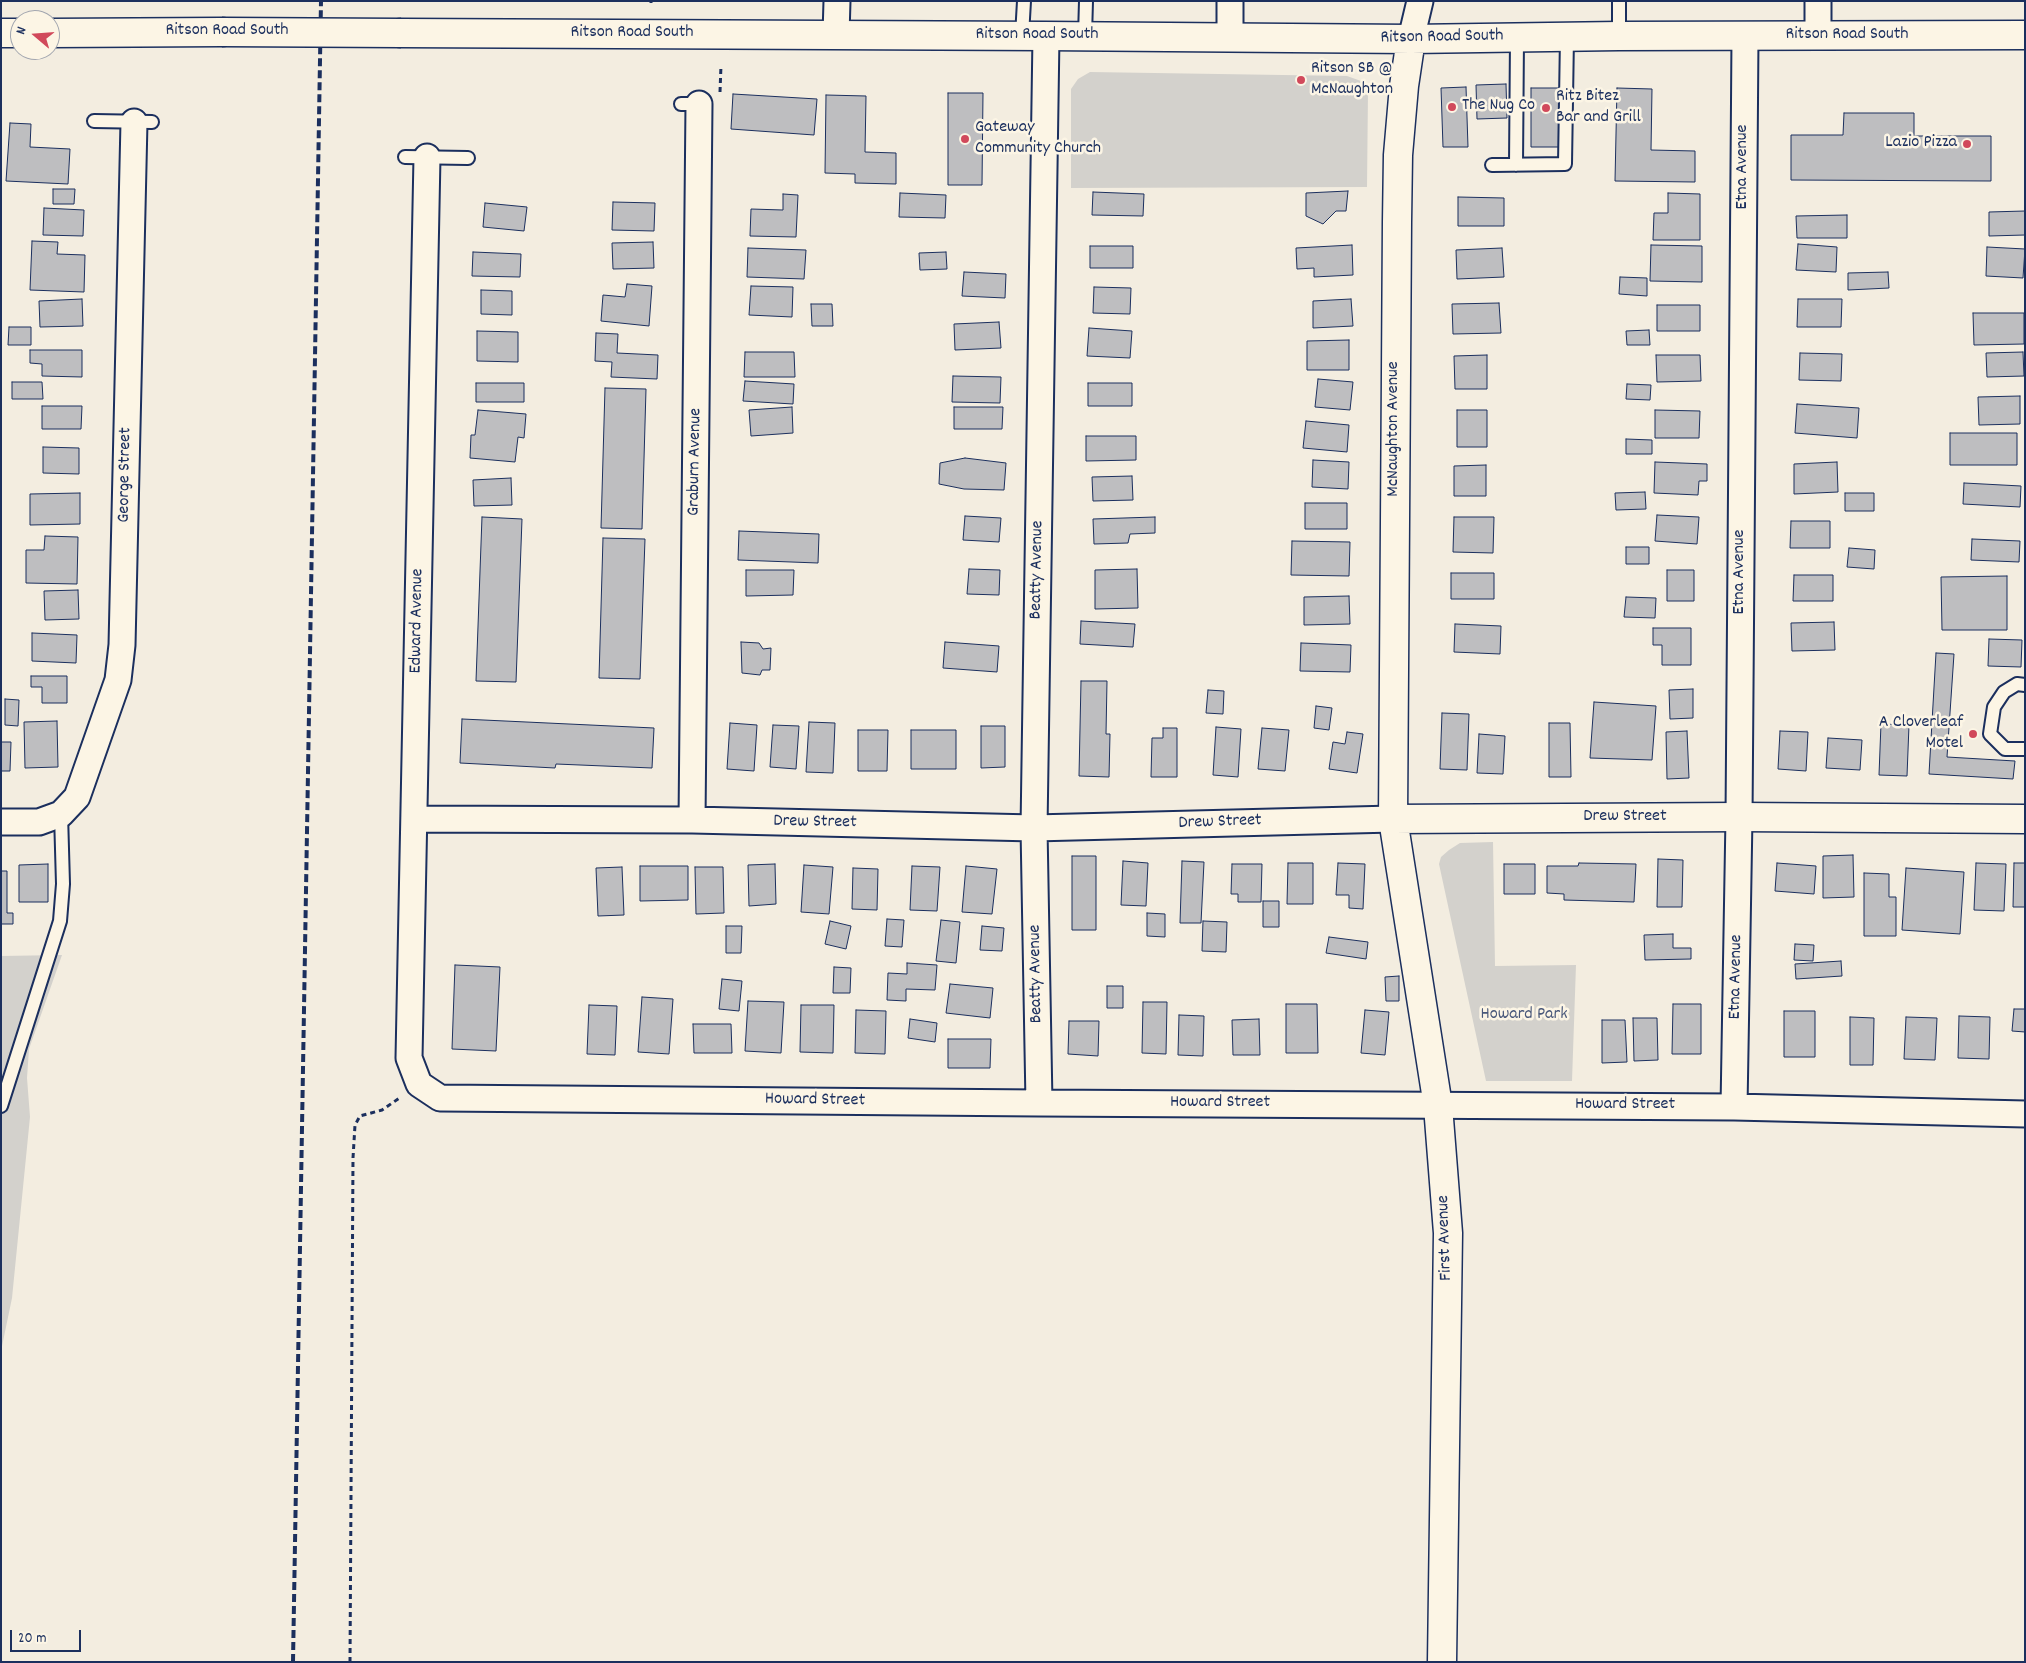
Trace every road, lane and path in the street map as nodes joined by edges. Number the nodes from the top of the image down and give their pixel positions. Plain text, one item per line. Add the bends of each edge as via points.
1 (837, 1) edge
2 (1024, 1) edge
3 (1086, 1) edge
4 (1230, 1) edge
5 (1420, 1) edge
6 (1619, 1) edge
7 (1818, 1) edge
8 (60, 33) edge
9 (2025, 34) edge
10 (1818, 35) junction
11 (836, 36) junction
12 (1034, 36) junction
13 (1085, 36) junction
14 (1568, 36) junction
15 (1619, 36) junction
16 (1230, 37) junction
17 (1745, 37) junction
18 (1517, 38) junction
19 (1411, 39) junction
20 (721, 65) dead end
21 (703, 102) joint
22 (94, 121) dead end
23 (143, 122) joint
24 (416, 157) joint
25 (468, 158) dead end
26 (1492, 165) dead end
27 (1516, 165) junction
28 (2025, 685) edge
29 (2025, 749) edge
30 (61, 814) junction
31 (1739, 817) junction
32 (415, 819) junction
33 (1393, 819) junction
34 (2025, 819) edge
35 (692, 820) junction
36 (1, 822) edge
37 (1034, 828) junction
38 (413, 1088) junction
39 (1039, 1104) junction
40 (1, 1106) edge
41 (1438, 1106) junction
42 (1734, 1107) junction
43 (2025, 1114) edge
44 (350, 1662) edge
45 (1442, 1662) edge

1 - 11 street
2 - 12 lane
3 - 13 lane
4 - 16 street
5 - 19 street
6 - 15 lane
7 - 10 street
8 - 11 main road, Ritson Road South, bridge
9 - 10 main road, Ritson Road South
10 - 17 main road, Ritson Road South
11 - 12 main road, Ritson Road South
12 - 13 main road, Ritson Road South
12 - 37 street, Beatty Avenue
13 - 16 main road, Ritson Road South
14 - 15 main road, Ritson Road South
14 - 18 main road, Ritson Road South
14 - 27 lane via 1565,164
15 - 17 main road, Ritson Road South
16 - 19 main road, Ritson Road South
17 - 31 street, Etna Avenue
18 - 19 main road, Ritson Road South
18 - 27 lane
19 - 33 main road, McNaughton Avenue via 1398,155
20 - 21 path
21 - 35 street, Graburn Avenue
22 - 23 lane
23 - 30 street, George Street via 118,680 77,797
24 - 25 lane
24 - 32 street, Edward Avenue
26 - 27 lane
28 - 29 lane via 2017,684 2004,692 1994,707 1990,734 2005,749
30 - 36 street via 39,822
30 - 40 lane via 63,884 60,922
31 - 33 main road, Drew Street
31 - 34 main road, Drew Street
31 - 42 street, Etna Avenue
32 - 35 street, Drew Street
32 - 38 street, Edward Avenue via 409,1058
33 - 37 street, Drew Street
33 - 41 main road, First Avenue
35 - 37 street, Drew Street
37 - 39 street, Beatty Avenue
38 - 39 street, Howard Street via 440,1098
38 - 44 path via 382,1110 360,1116 355,1125
39 - 41 street, Howard Street
41 - 42 street, Howard Street
41 - 45 main road, First Avenue via 1448,1233
42 - 43 street, Howard Street

